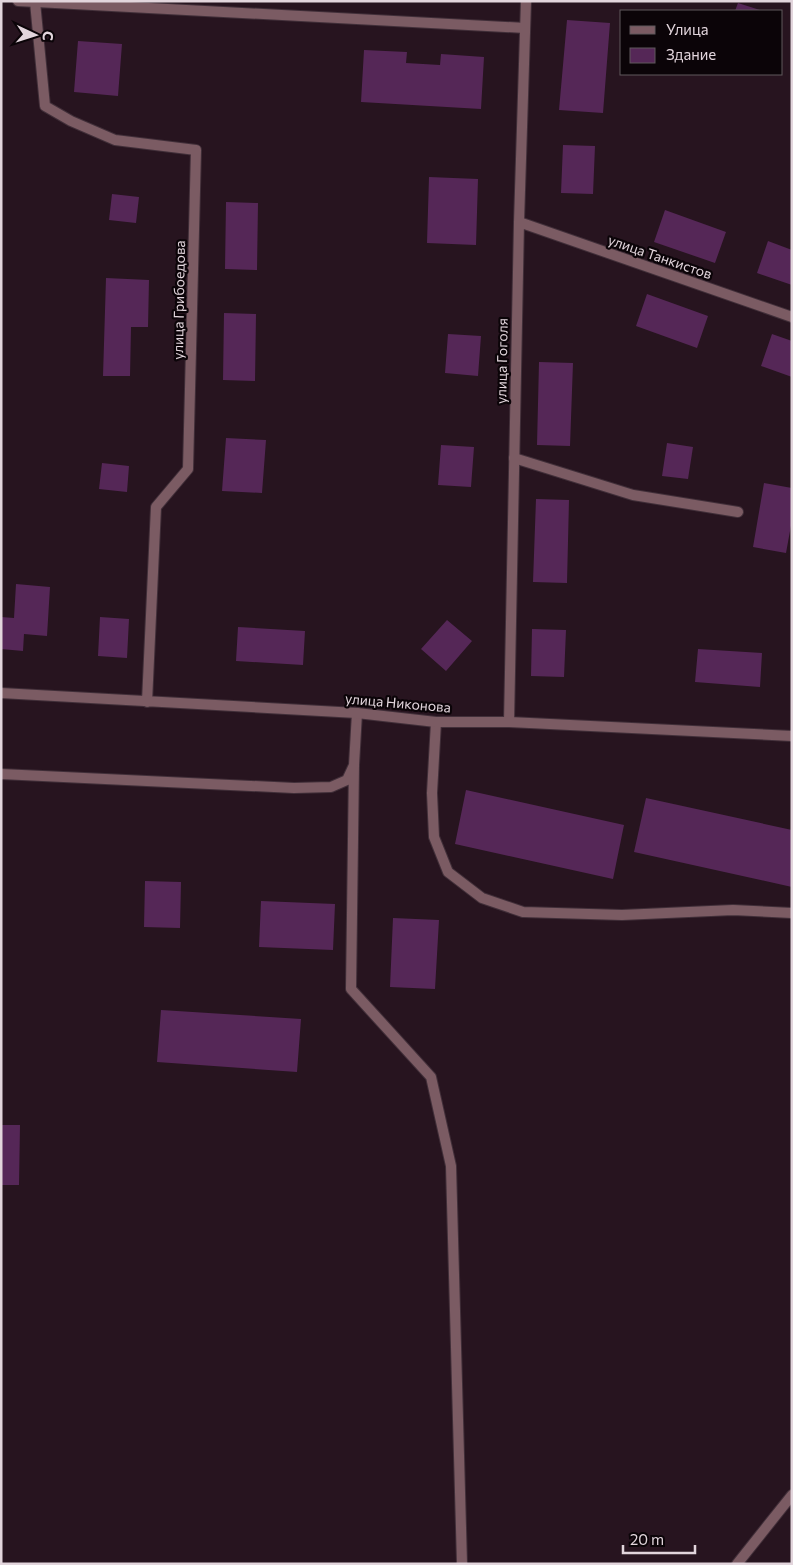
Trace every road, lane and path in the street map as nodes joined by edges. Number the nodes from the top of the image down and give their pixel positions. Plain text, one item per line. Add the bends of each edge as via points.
1 (18, 1) edge
2 (526, 1) edge
3 (35, 2) edge
4 (525, 28) junction
5 (519, 222) junction
6 (792, 317) edge
7 (514, 458) junction
8 (738, 512) dead end
9 (1, 694) edge
10 (147, 702) junction
11 (357, 713) junction
12 (436, 722) junction
13 (509, 722) junction
14 (792, 736) edge
15 (354, 765) junction
16 (1, 774) edge
17 (792, 913) edge
18 (792, 1495) edge
19 (462, 1564) edge
20 (738, 1564) edge

1 - 3 street
2 - 4 street, улица Гоголя
3 - 4 street
3 - 10 street, улица Грибоедова via 46,106 115,140 196,150 188,470 156,507
4 - 5 street, улица Гоголя
5 - 6 street, улица Танкистов
5 - 7 street, улица Гоголя
7 - 8 street via 632,495
7 - 13 street, улица Гоголя
9 - 10 street, улица Никонова
10 - 11 street, улица Никонова
11 - 12 street, улица Никонова
11 - 15 street
12 - 13 street, улица Никонова
12 - 17 street via 432,793 434,837 448,872 482,898 523,912 622,915 733,910
13 - 14 street, улица Никонова
15 - 16 street via 347,780 331,787 294,788
15 - 19 street via 351,989 431,1076 451,1166
18 - 20 street

